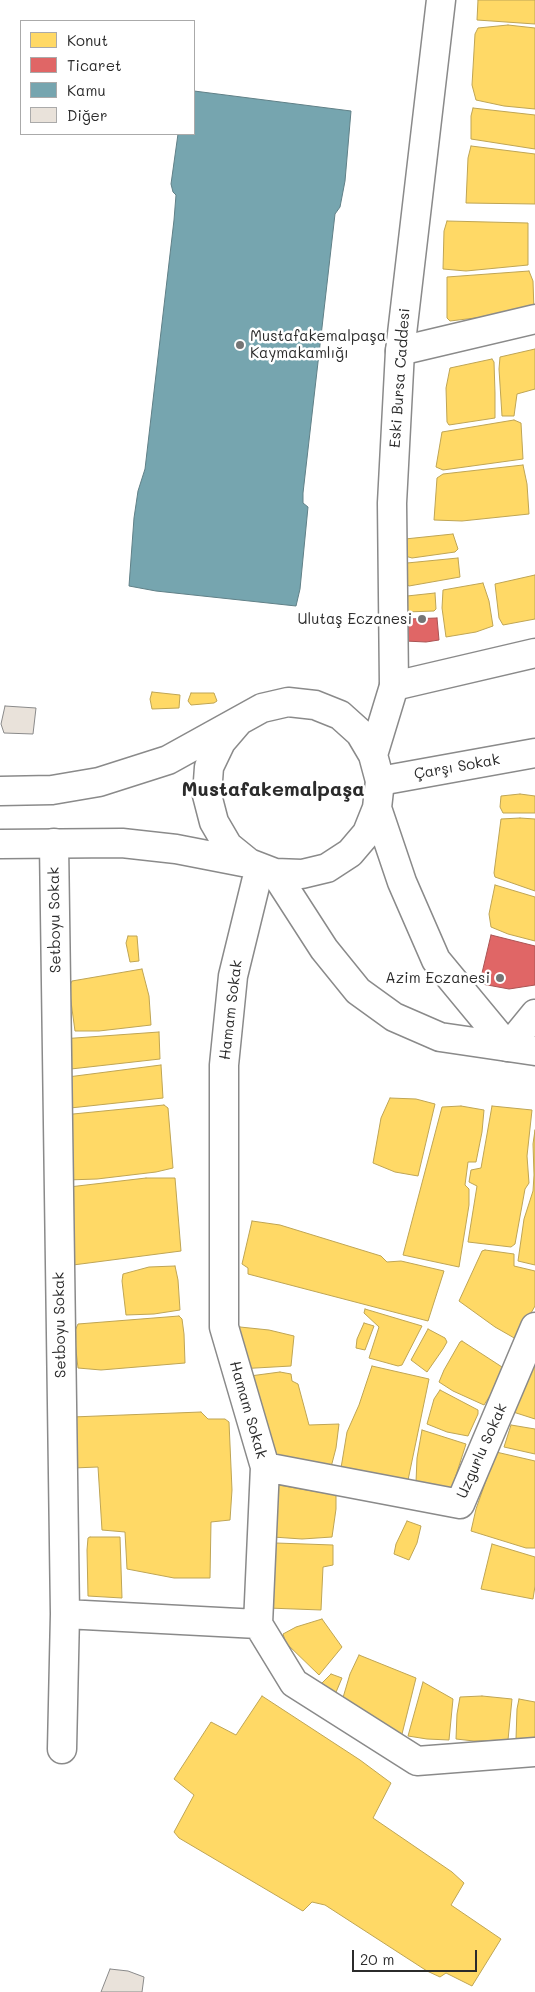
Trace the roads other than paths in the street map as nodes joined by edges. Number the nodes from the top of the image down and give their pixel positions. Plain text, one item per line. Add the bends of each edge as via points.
1 (441, 0) edge
2 (535, 320) edge
3 (400, 351) junction
4 (535, 653) edge
5 (394, 686) junction
6 (239, 721) junction
7 (535, 753) edge
8 (373, 755) junction
9 (0, 791) edge
10 (378, 795) junction
11 (54, 843) junction
12 (0, 844) edge
13 (262, 868) junction
14 (535, 1014) edge
15 (508, 1047) junction
16 (535, 1051) edge
17 (535, 1327) edge
18 (265, 1467) junction
19 (65, 1614) junction
20 (258, 1624) junction
21 (62, 1749) dead end
22 (535, 1752) edge

1 - 3 street, Eski Bursa Caddesi
2 - 3 street
3 - 5 street, Eski Bursa Caddesi via 392,503
4 - 5 street
5 - 8 street, Eski Bursa Caddesi
6 - 8 street via 262,708 288,702 315,705 340,715 360,733
6 - 9 street via 168,760 99,782 52,790
6 - 13 street via 221,742 209,767 207,795 214,822 228,846
7 - 10 street, Çarşı Sokak
8 - 10 street
10 - 13 street via 367,832 350,854 328,868 302,874
10 - 15 street via 402,882 436,960
11 - 12 street
11 - 13 street via 122,843 176,849
11 - 19 street, Setboyu Sokak
13 - 15 street via 358,991 394,1017 440,1037
13 - 18 street, Hamam Sokak via 232,976 224,1065 224,1327
14 - 15 street
15 - 16 street
17 - 18 street, Uzgurlu Sokak via 460,1504
18 - 20 street, Hamam Sokak
19 - 20 street
19 - 21 street, Setboyu Sokak
20 - 22 street via 294,1683 417,1761

